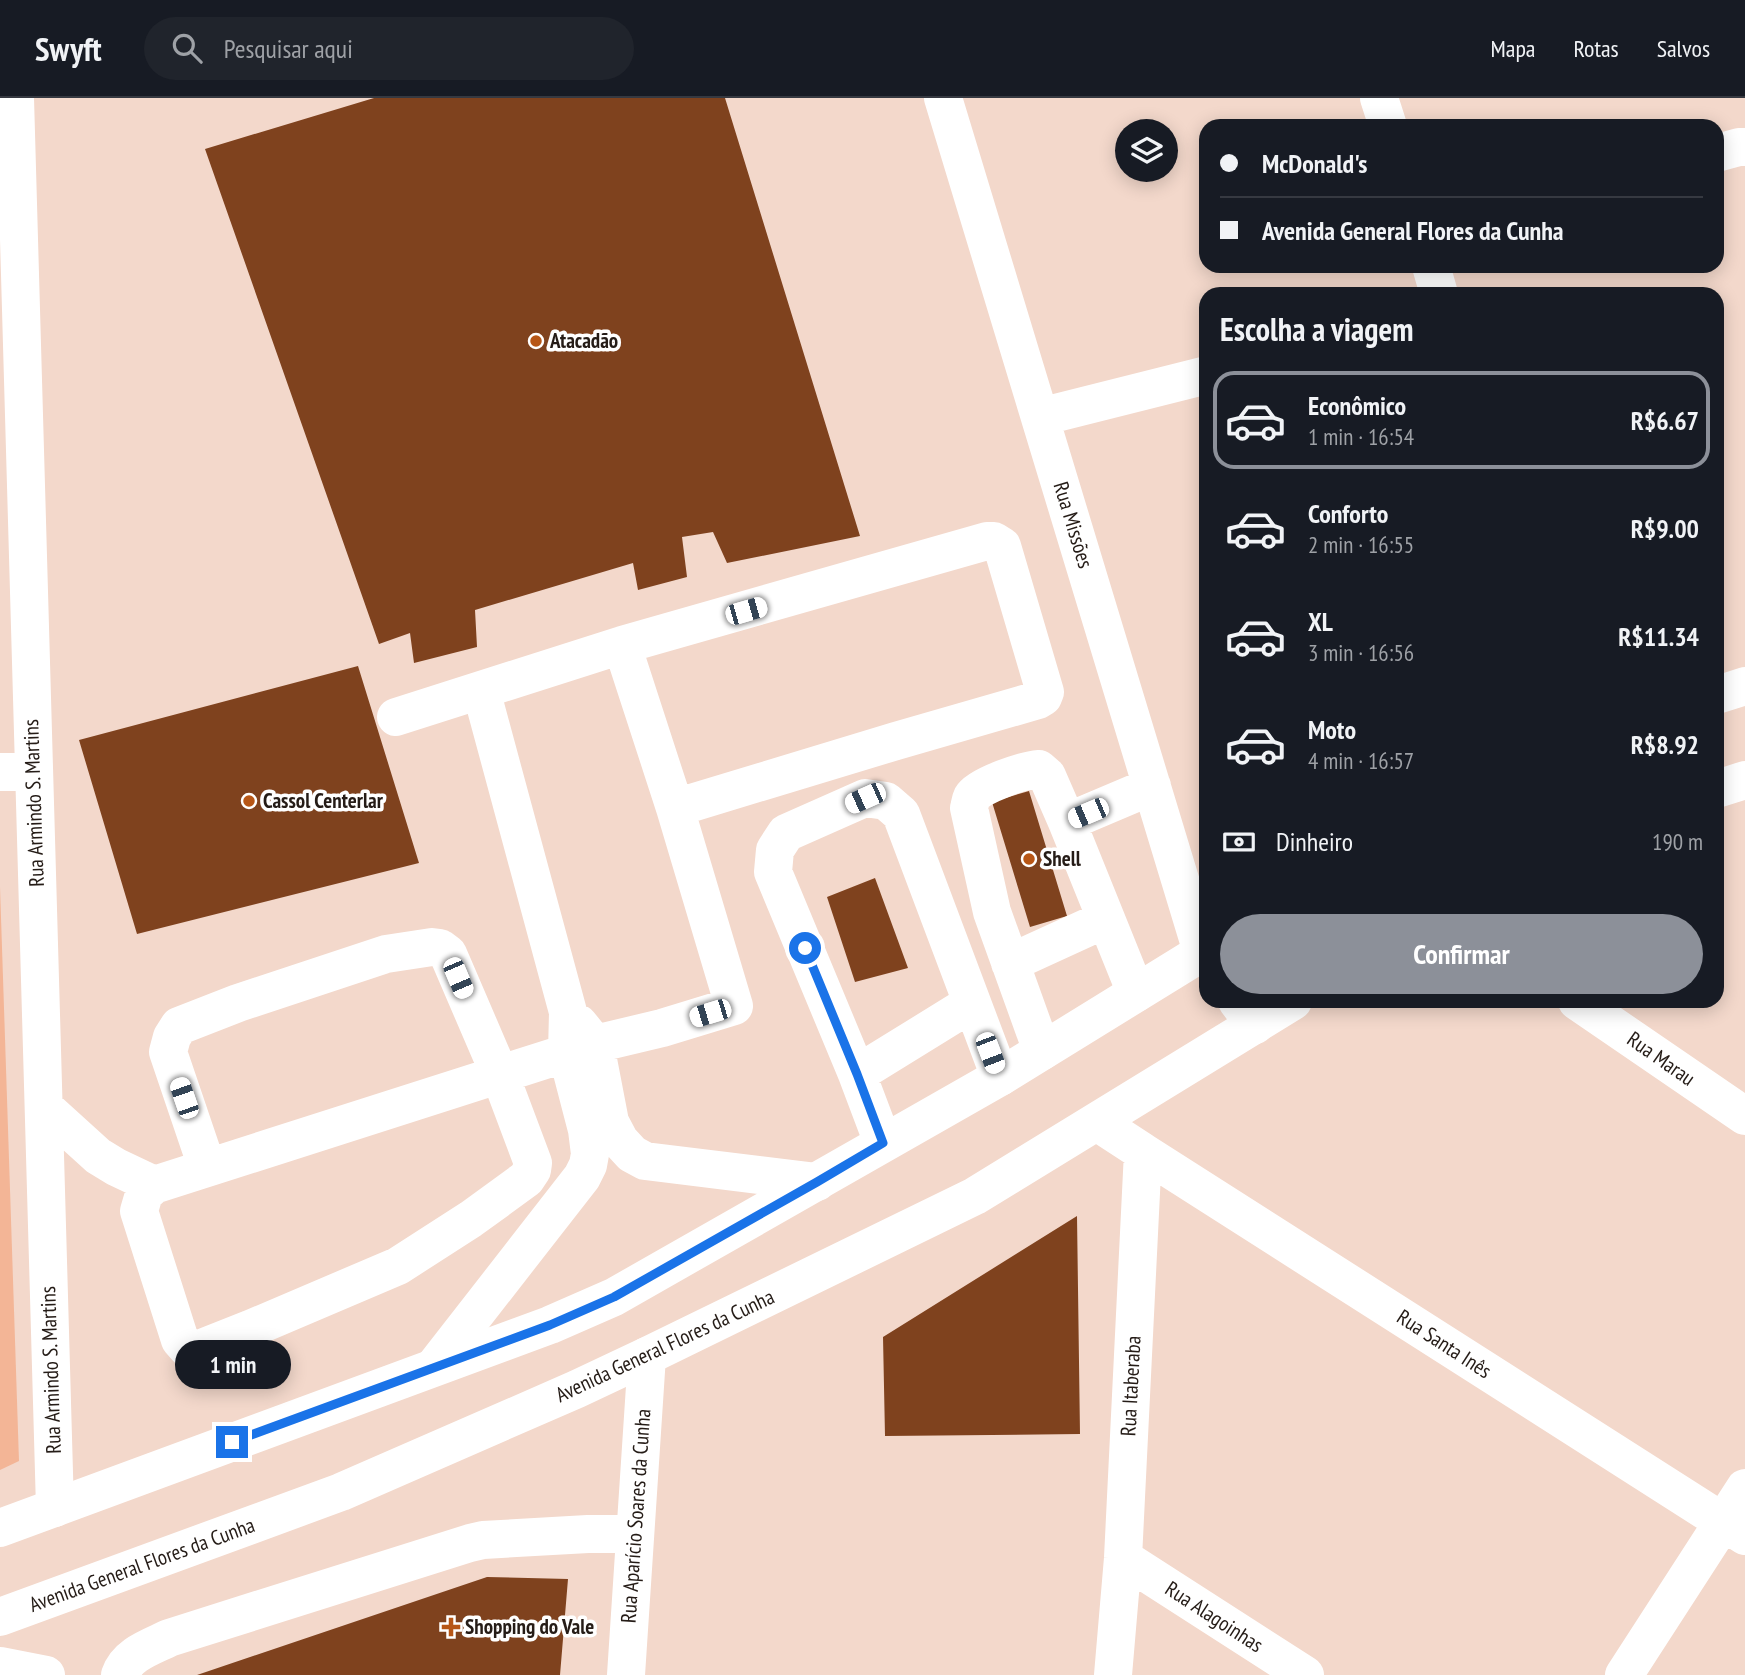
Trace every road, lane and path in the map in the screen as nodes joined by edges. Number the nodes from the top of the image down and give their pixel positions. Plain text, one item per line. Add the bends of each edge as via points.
1 (15, 98) edge
2 (943, 98) edge
3 (1379, 98) edge
4 (1386, 119) edge
5 (1745, 147) edge
6 (1724, 151) edge
7 (1199, 377) edge
8 (1040, 417) junction
9 (622, 645) junction
10 (1745, 686) edge
11 (481, 690) junction
12 (1724, 693) edge
13 (396, 717) dead end
14 (17, 771) edge
15 (1745, 780) edge
16 (1152, 786) junction
17 (1724, 787) edge
18 (675, 808) junction
19 (1067, 822) junction
20 (992, 912) junction
21 (1106, 919) junction
22 (945, 932) junction
23 (1199, 934) edge
24 (1199, 956) edge
25 (1010, 962) junction
26 (1136, 993) junction
27 (972, 1003) junction
28 (1266, 1008) edge
29 (1587, 1008) edge
30 (1246, 1013) edge
31 (581, 1049) junction
32 (1042, 1051) junction
33 (857, 1074) junction
34 (500, 1075) junction
35 (1000, 1077) junction
36 (44, 1107) junction
37 (1745, 1116) edge
38 (1097, 1122) junction
39 (883, 1143) junction
40 (1143, 1152) junction
41 (207, 1167) junction
42 (817, 1182) junction
43 (154, 1185) junction
44 (647, 1356) junction
45 (434, 1367) junction
46 (1745, 1488) edge
47 (55, 1508) junction
48 (0, 1528) edge
49 (1734, 1529) edge
50 (635, 1534) junction
51 (1123, 1558) junction
52 (0, 1617) edge
53 (0, 1667) edge
54 (2, 1675) edge
55 (46, 1675) edge
56 (120, 1675) edge
57 (626, 1675) edge
58 (1113, 1675) edge
59 (1304, 1675) edge
60 (1624, 1675) edge

1 - 14 street, Rua Armindo S. Martins
2 - 8 street, Rua Missões
3 - 4 street
5 - 6 street
7 - 8 street
8 - 16 street, Rua Missões
9 - 11 street
9 - 18 street
9 - 18 street via 987,541 1002,546 1045,692 1042,697
10 - 12 street
11 - 13 street
11 - 31 street
14 - 36 street, Rua Armindo S. Martins
15 - 17 street
16 - 19 street
16 - 23 street, Rua Missões
18 - 31 street via 734,1006
19 - 20 street via 1047,776 1039,769 1029,769 973,796 969,808
19 - 21 street
20 - 22 street
20 - 25 street
21 - 25 street
21 - 26 street
22 - 27 street
22 - 33 street via 901,814 886,801 865,798 786,833 775,850 773,872
24 - 26 street
25 - 32 street
26 - 32 street
27 - 33 street
27 - 35 street
28 - 30 street, Avenida General Flores da Cunha
29 - 37 street, Rua Marau
30 - 38 street, Avenida General Flores da Cunha
31 - 34 street
31 - 42 street via 610,1122 632,1154 645,1161
31 - 45 street via 588,1165
32 - 35 street
33 - 39 street
34 - 41 street
34 - 41 street via 448,954 432,947 386,954 179,1026 168,1052
34 - 43 street via 533,1163 526,1179 398,1266 197,1350 180,1340 139,1211 144,1194
35 - 39 street
36 - 43 street via 98,1156
36 - 47 street, Rua Armindo S. Martins
38 - 40 street
38 - 44 street, Avenida General Flores da Cunha via 975,1196
39 - 42 street
40 - 49 street, Rua Santa Inês
40 - 51 street, Rua Itaberaba
41 - 43 street
42 - 45 street via 614,1297
44 - 50 street, Rua Aparício Soares da Cunha
44 - 52 street, Avenida General Flores da Cunha via 341,1492
45 - 47 street
46 - 49 street
47 - 48 street
49 - 60 street
50 - 56 street via 470,1543 169,1638 131,1657
50 - 57 street, Rua Aparício Soares da Cunha
51 - 58 street, Rua Itaberaba
51 - 59 street, Rua Alagoinhas
53 - 54 street
53 - 55 street

